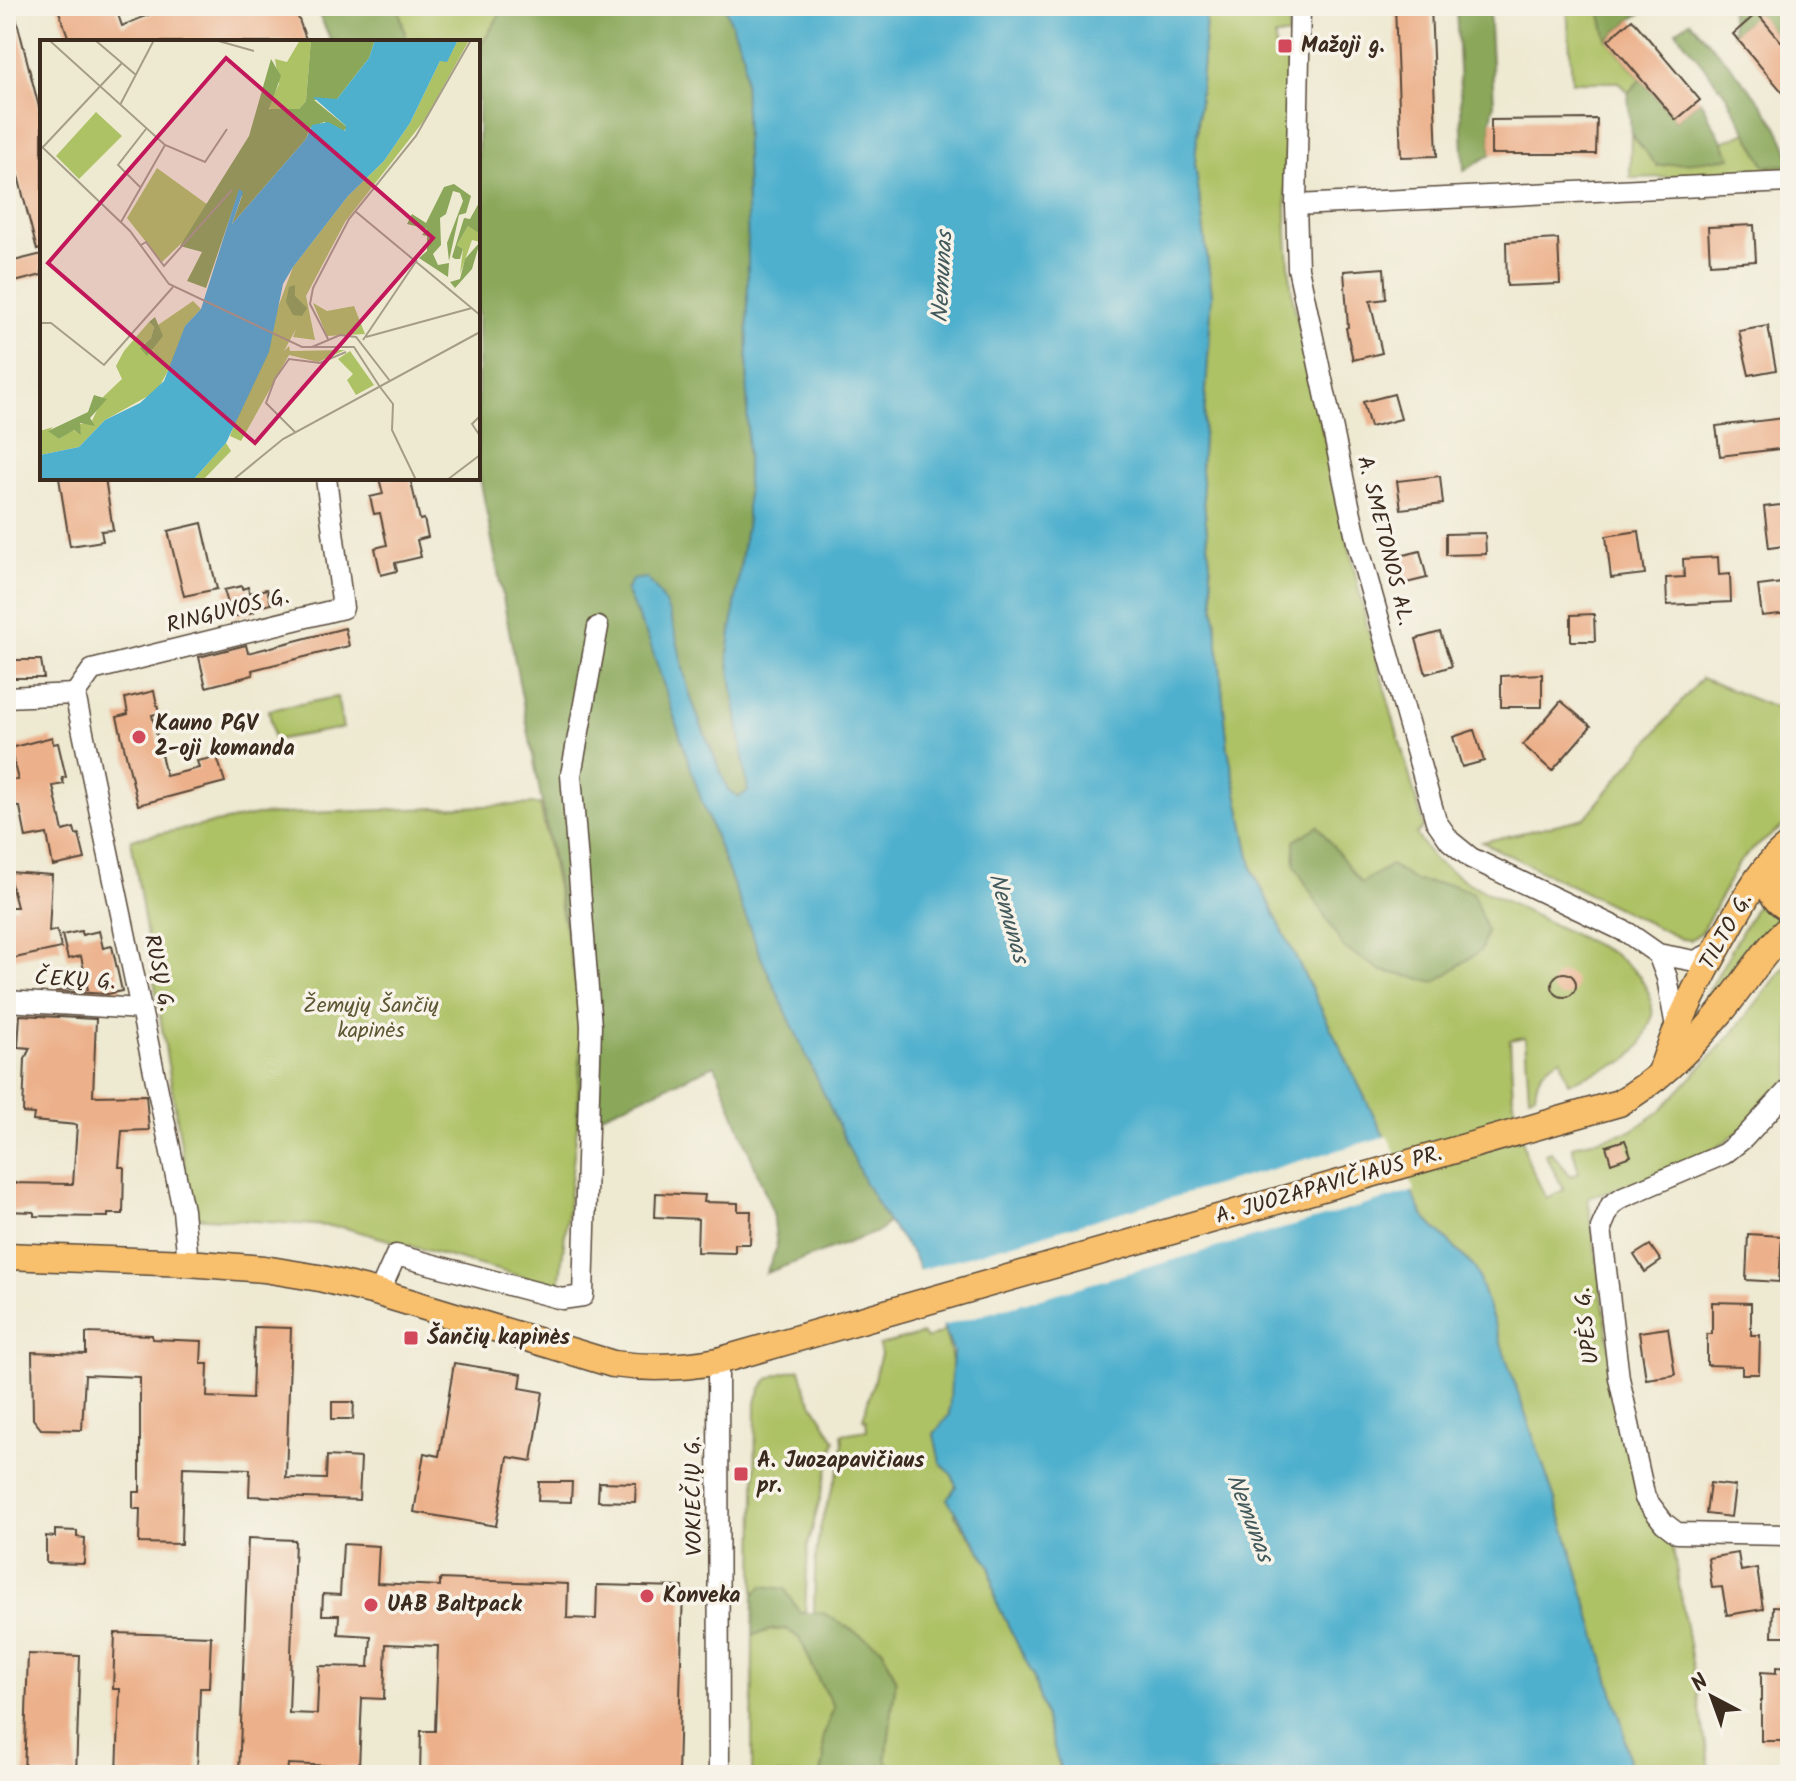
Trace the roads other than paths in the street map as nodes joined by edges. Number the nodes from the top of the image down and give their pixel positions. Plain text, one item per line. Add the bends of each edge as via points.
1 (1300, 6) edge
2 (1790, 182) edge
3 (1296, 205) junction
4 (326, 480) edge
5 (598, 627) dead end
6 (75, 694) junction
7 (6, 697) edge
8 (1790, 845) edge
9 (1766, 868) junction
10 (1790, 909) edge
11 (1790, 927) edge
12 (1716, 951) junction
13 (1658, 954) junction
14 (6, 1001) edge
15 (141, 1009) junction
16 (1721, 1013) joint
17 (1676, 1027) junction
18 (1661, 1073) junction
19 (1790, 1088) edge
20 (6, 1256) edge
21 (188, 1263) junction
22 (379, 1293) junction
23 (718, 1361) junction
24 (1790, 1535) edge
25 (719, 1775) edge

1 - 3 street, A. SMETONOS AL.
2 - 3 street
3 - 13 street, A. SMETONOS AL. via 1298,268 1357,542 1436,821 1450,841 1479,863 1628,933
4 - 6 street, RINGUVOS G. via 343,608 92,670
5 - 22 street via 571,775 591,1026 583,1296 562,1299 396,1255
6 - 7 street
6 - 15 street, RUSŲ G.
8 - 9 main road, TILTO G.
9 - 10 main road via 1769,889
9 - 12 main road, TILTO G.
11 - 16 main road, TILTO G.
12 - 13 street, A. SMETONOS AL. via 1695,961
12 - 17 main road, TILTO G.
13 - 17 street
14 - 15 street, ČEKŲ G.
15 - 21 street, RUSŲ G. via 183,1210
16 - 18 main road, A. JUOZAPAVIČIAUS PR.
17 - 18 main road
18 - 23 main road, A. JUOZAPAVIČIAUS PR. via 1619,1103
19 - 24 street, UPĖS G. via 1724,1154 1623,1197 1611,1205 1601,1228 1619,1378 1645,1498 1677,1533
20 - 21 main road, A. JUOZAPAVIČIAUS PR.
21 - 22 main road, A. JUOZAPAVIČIAUS PR. via 264,1269
22 - 23 main road, A. JUOZAPAVIČIAUS PR. via 613,1364 653,1369
23 - 25 street, VOKIEČIŲ G.

